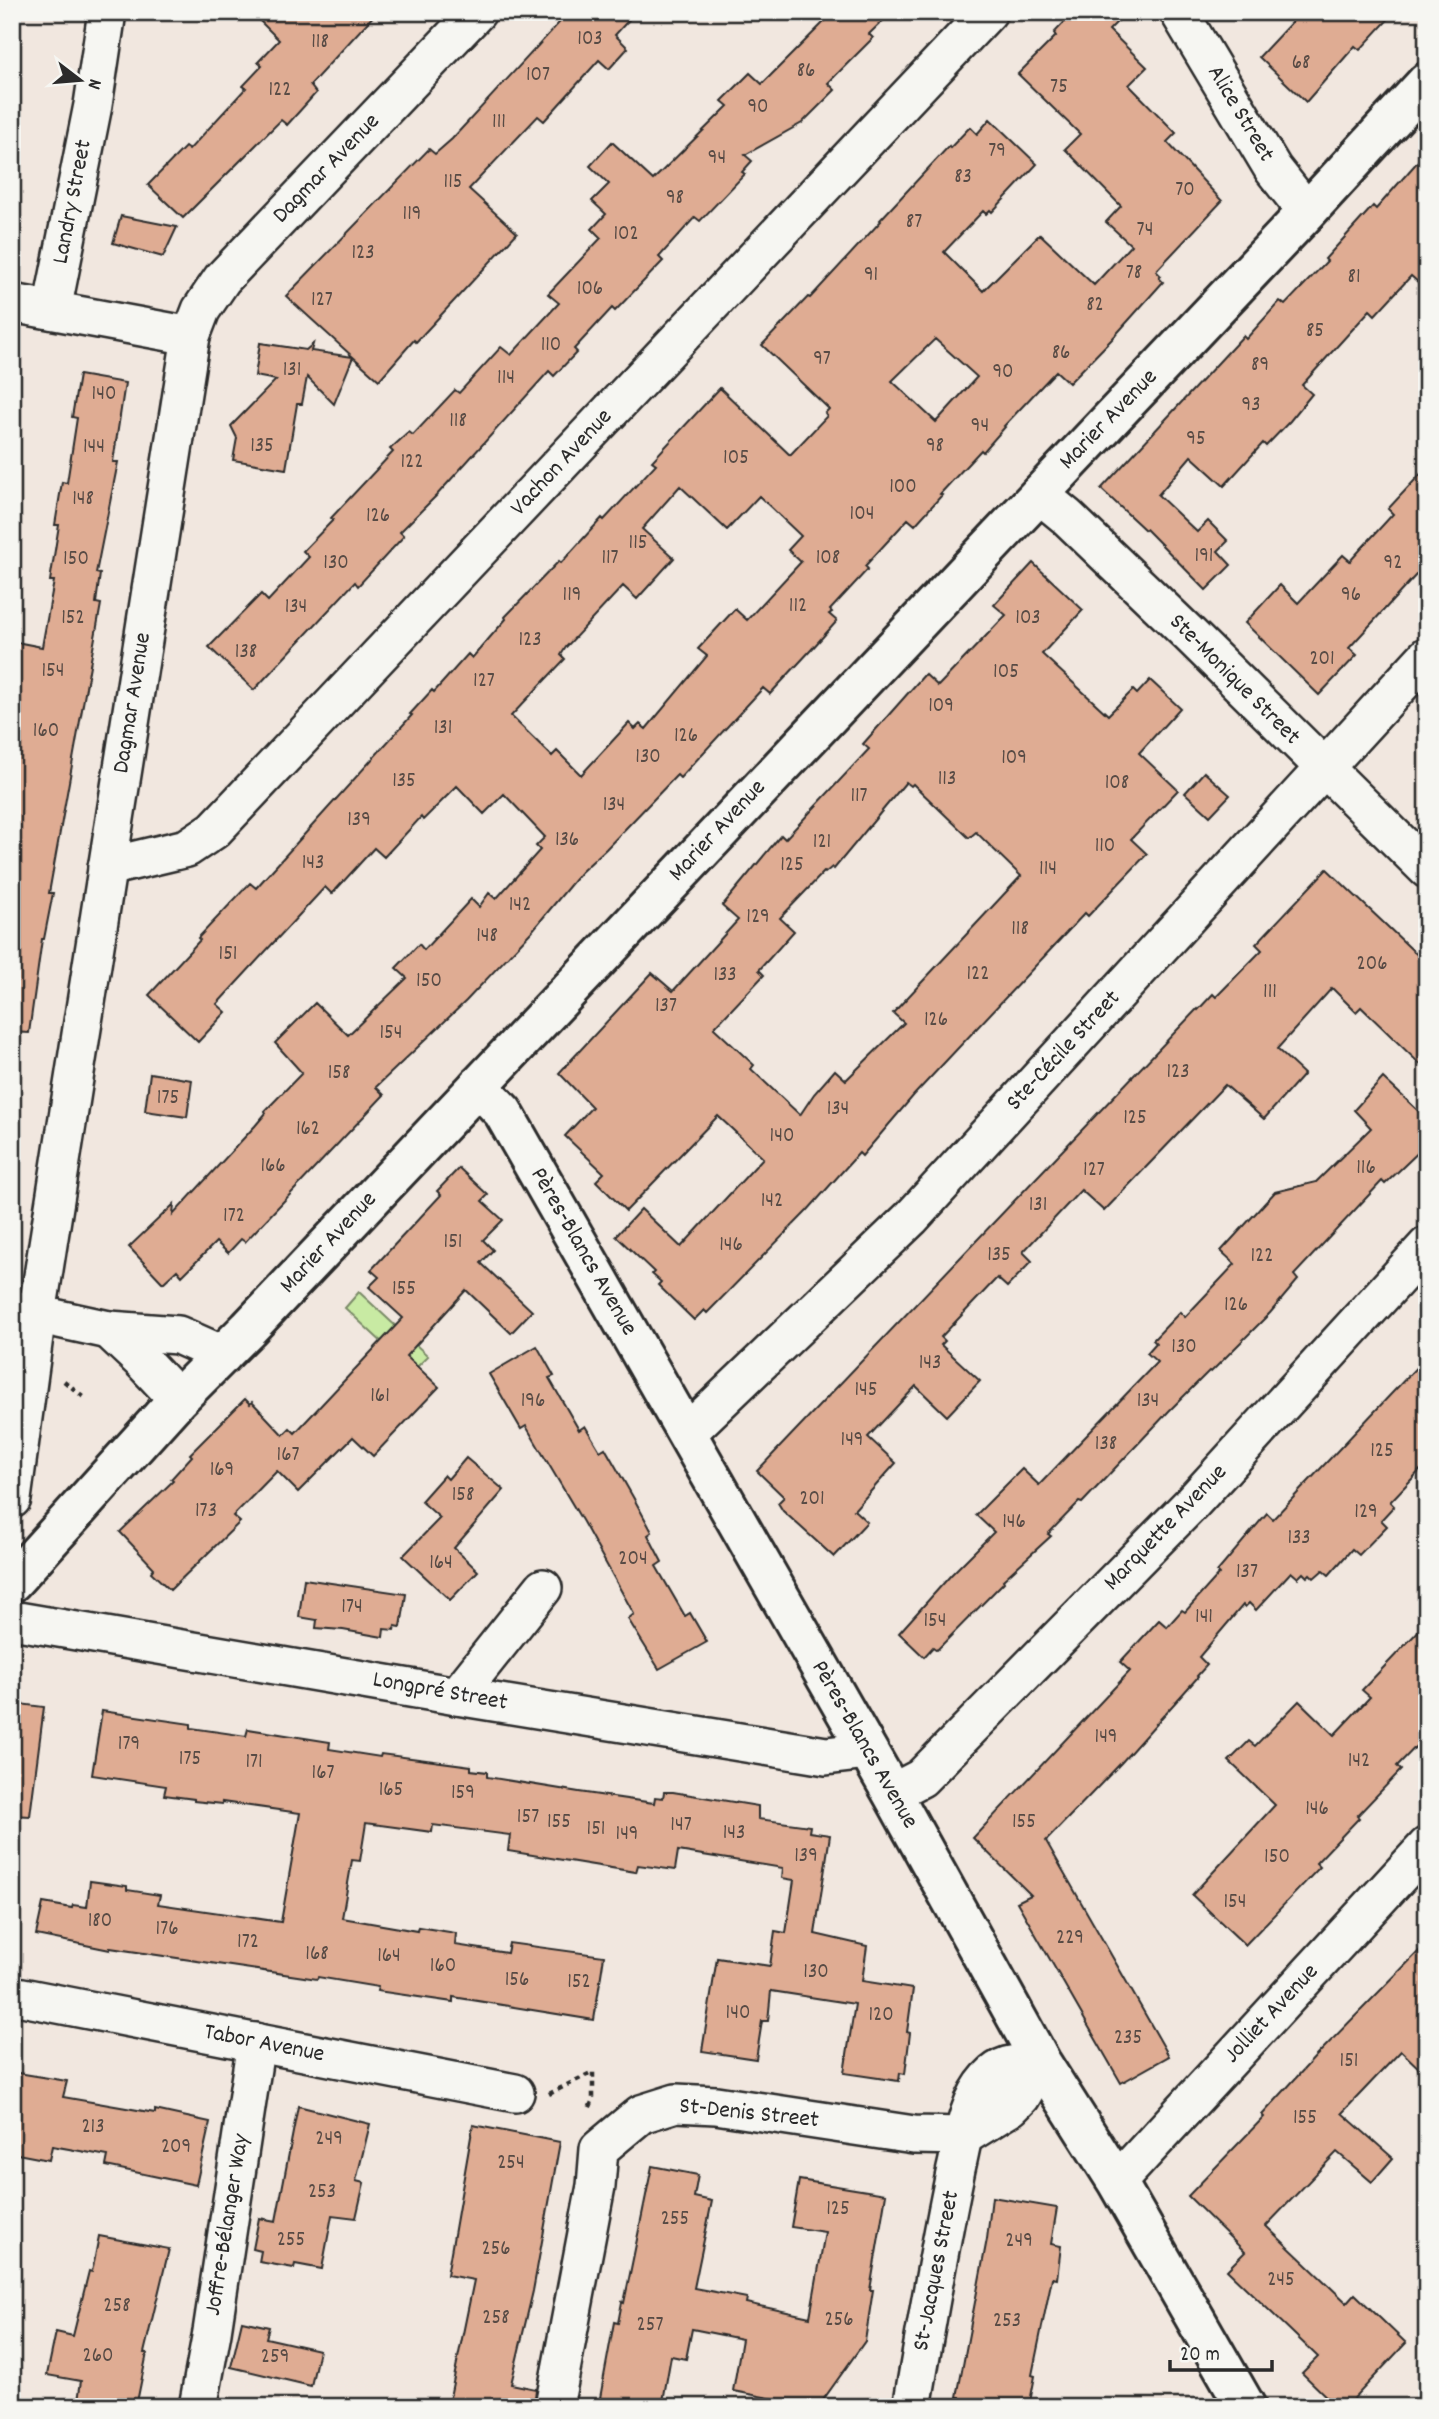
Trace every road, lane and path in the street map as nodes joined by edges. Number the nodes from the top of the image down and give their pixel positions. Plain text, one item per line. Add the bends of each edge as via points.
1 (107, 12) edge
2 (477, 12) edge
3 (988, 12) edge
4 (1179, 12) edge
5 (1427, 82) edge
6 (1307, 212) junction
7 (12, 303) edge
8 (52, 310) junction
9 (191, 336) junction
10 (1039, 494) junction
11 (1427, 656) edge
12 (1323, 769) junction
13 (107, 867) junction
14 (1427, 869) edge
15 (478, 1086) junction
16 (1427, 1247) edge
17 (25, 1311) edge
18 (109, 1330) junction
19 (223, 1355) junction
20 (53, 1373) dead end
21 (85, 1398) dead end
22 (178, 1399) junction
23 (687, 1433) junction
24 (12, 1499) edge
25 (16, 1568) edge
26 (543, 1588) dead end
27 (12, 1620) edge
28 (457, 1696) junction
29 (868, 1751) junction
30 (892, 1793) junction
31 (1427, 1846) edge
32 (12, 1994) edge
33 (256, 2042) junction
34 (1041, 2062) junction
35 (515, 2093) joint
36 (593, 2100) dead end
37 (964, 2136) junction
38 (1117, 2182) junction
39 (198, 2407) edge
40 (554, 2407) edge
41 (912, 2407) edge
42 (1246, 2407) edge

1 - 8 street, Landry Street
2 - 9 street, Dagmar Avenue via 222,279 201,310
3 - 13 street, Vachon Avenue via 214,830 187,848
4 - 6 street, Alice Street via 1273,169
5 - 6 street, Marier Avenue
6 - 10 street, Marier Avenue
7 - 8 street
8 - 9 street
9 - 13 street, Dagmar Avenue
10 - 12 street, Ste-Monique Street via 1188,633
10 - 15 street, Marier Avenue
11 - 12 street, Ste-Cécile Street
12 - 14 street, Ste-Monique Street
12 - 23 street, Ste-Cécile Street via 911,1218
13 - 17 street, Dagmar Avenue
15 - 19 street, Marier Avenue
15 - 23 street, Pères-Blancs Avenue via 503,1112
16 - 30 street, Marquette Avenue via 1192,1503 920,1778
17 - 18 street
17 - 24 street, Dagmar Avenue
18 - 19 street via 178,1335
18 - 22 street
19 - 22 street, Marier Avenue
20 - 21 path
22 - 25 street, Marier Avenue
23 - 29 street, Pères-Blancs Avenue
26 - 28 street
27 - 28 street, Longpré Street
28 - 29 street, Longpré Street via 826,1756
29 - 30 street, Pères-Blancs Avenue
30 - 34 street, Pères-Blancs Avenue
31 - 38 street, Jolliet Avenue
32 - 33 street, Tabor Avenue
33 - 35 street, Tabor Avenue
33 - 39 street, Joffre-Bélanger Way
34 - 37 street, St-Jacques Street via 1002,2066 986,2080
34 - 38 street, Pères-Blancs Avenue
35 - 36 path via 528,2103 593,2073
37 - 40 street, St-Denis Street via 914,2135 676,2102 641,2114 599,2150
37 - 41 street, St-Jacques Street
38 - 42 street, Pères-Blancs Avenue

